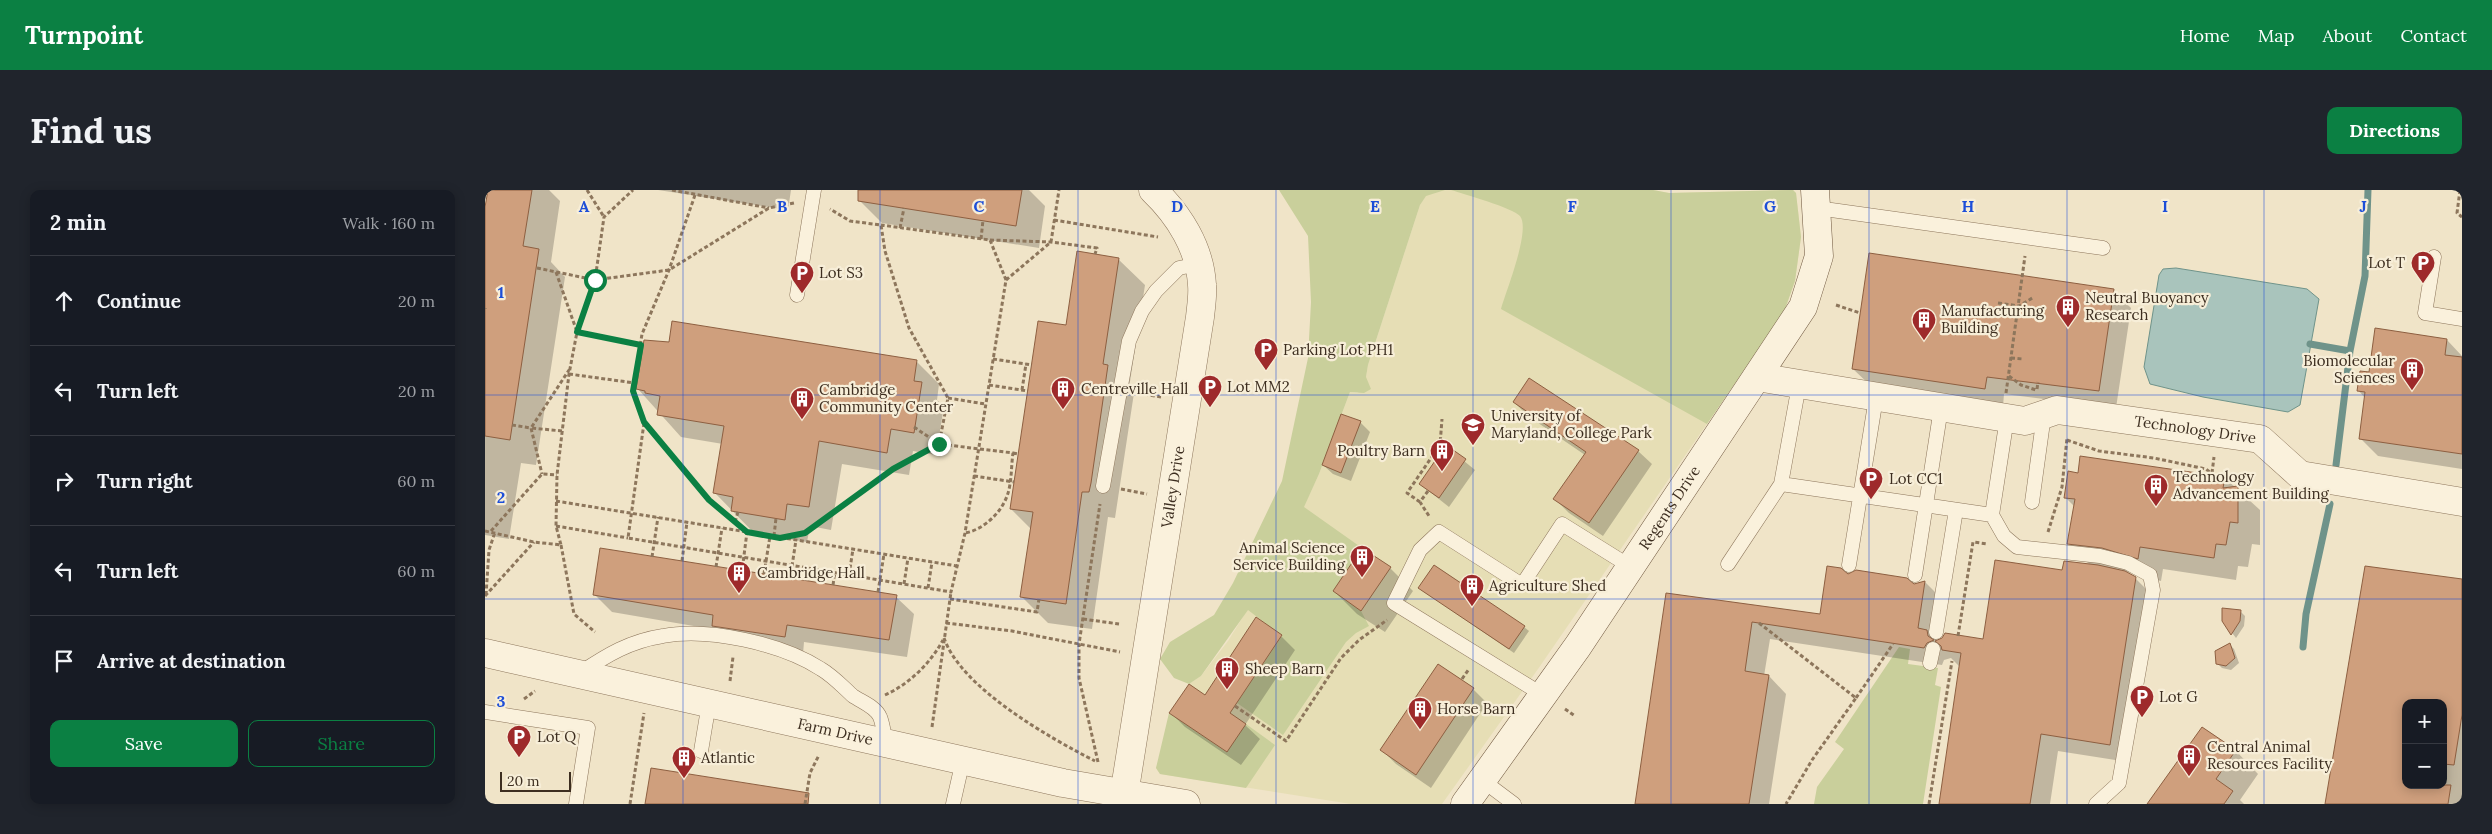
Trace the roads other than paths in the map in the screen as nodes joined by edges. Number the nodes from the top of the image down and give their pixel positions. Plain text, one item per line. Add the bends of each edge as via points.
1 (1153, 190) edge
2 (814, 195) edge
3 (1816, 199) edge
4 (2103, 248) dead end
5 (2434, 256) dead end
6 (1199, 264) junction
7 (797, 295) dead end
8 (2462, 319) edge
9 (1757, 377) junction
10 (1799, 386) junction
11 (1876, 398) junction
12 (2048, 405) junction
13 (1941, 408) junction
14 (2007, 418) junction
15 (1781, 484) junction
16 (1103, 486) road end
17 (1860, 495) junction
18 (2032, 502) dead end
19 (2462, 502) edge
20 (1925, 505) junction
21 (1956, 510) junction
22 (1992, 515) junction
23 (1728, 564) dead end
24 (1849, 565) dead end
25 (1631, 567) junction
26 (1915, 575) dead end
27 (1935, 632) dead end
28 (485, 652) edge
29 (579, 673) junction
30 (1543, 695) junction
31 (709, 703) junction
32 (485, 712) edge
33 (885, 743) junction
34 (701, 751) dead end
35 (963, 760) junction
36 (1483, 780) junction
37 (1124, 795) junction
38 (576, 804) edge
39 (953, 804) edge
40 (1186, 804) edge
41 (1465, 804) edge
42 (1514, 804) edge
43 (2097, 804) edge

1 - 6 street, Valley Drive via 1182,225
2 - 7 lane
3 - 4 lane
3 - 9 street, Regents Drive via 1819,256 1808,292 1803,307
5 - 8 lane via 2425,313
6 - 16 lane via 1179,268 1156,291 1142,311 1129,341
6 - 37 street, Valley Drive via 1203,286 1200,317
9 - 10 street
9 - 25 street, Regents Drive
10 - 11 street
10 - 15 lane
11 - 13 street
11 - 17 lane
12 - 14 street via 2025,421
12 - 18 lane
12 - 19 street, Technology Drive via 2260,439 2300,475
13 - 14 street
13 - 20 lane
14 - 22 lane
15 - 17 lane
15 - 23 lane
17 - 20 lane
17 - 24 lane
20 - 21 lane
20 - 26 lane
21 - 22 lane
21 - 27 lane
22 - 43 lane via 2004,536 2017,547 2100,556 2127,563 2151,576 2153,590 2119,783
25 - 30 street, Regents Drive
25 - 30 lane via 1562,524 1522,585 1439,532 1420,550 1394,603
28 - 29 street, Farm Drive
29 - 31 street, Farm Drive
29 - 33 lane via 615,650 663,636 706,634 758,644 820,668 869,705 879,715
30 - 36 street, Regents Drive
31 - 33 street, Farm Drive
31 - 34 lane
32 - 38 lane via 588,728
33 - 35 street, Farm Drive
35 - 37 street, Farm Drive
35 - 39 lane
36 - 41 street, Regents Drive
36 - 42 lane
37 - 40 street, Farm Drive

